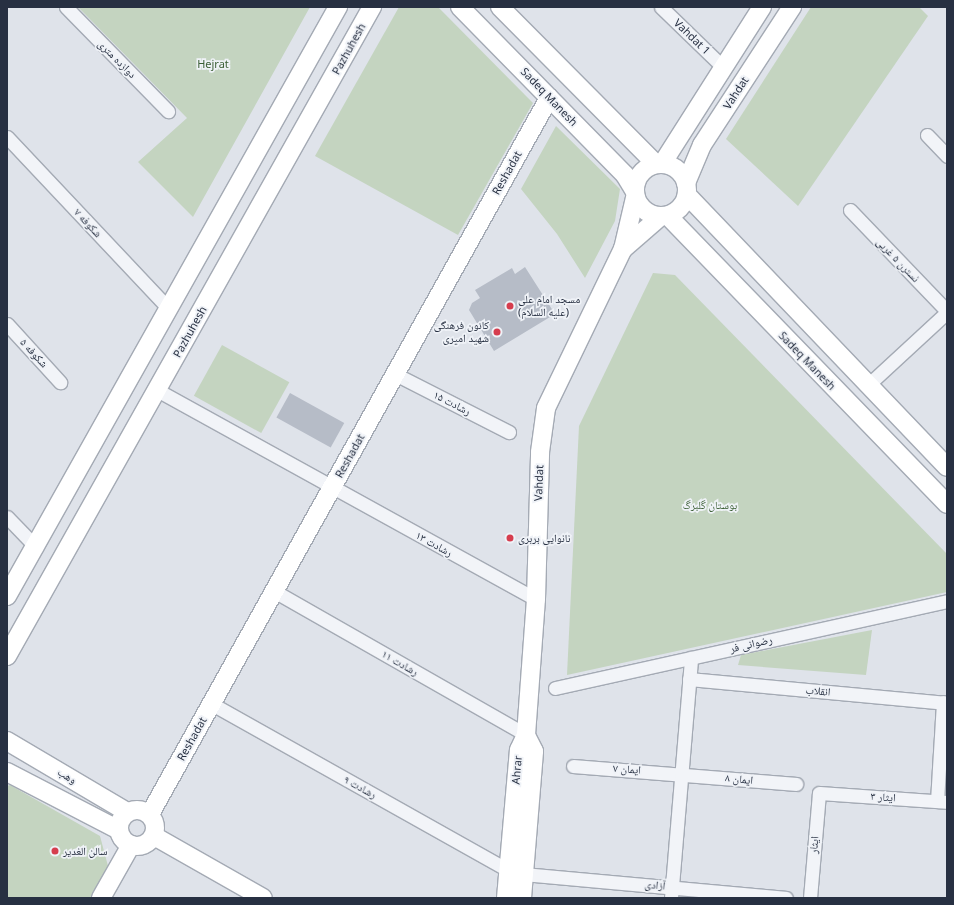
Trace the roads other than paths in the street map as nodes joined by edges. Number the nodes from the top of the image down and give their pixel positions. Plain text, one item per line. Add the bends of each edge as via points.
1 (66, 7) edge
2 (338, 7) edge
3 (372, 7) edge
4 (460, 7) edge
5 (500, 7) edge
6 (662, 7) edge
7 (762, 7) edge
8 (792, 7) edge
9 (723, 67) junction
10 (549, 98) junction
11 (168, 111) dead end
12 (927, 135) dead end
13 (7, 137) edge
14 (947, 156) edge
15 (659, 164) junction
16 (687, 189) junction
17 (634, 194) junction
18 (850, 210) dead end
19 (664, 217) junction
20 (623, 249) junction
21 (169, 308) junction
22 (947, 312) edge
23 (7, 324) edge
24 (395, 374) junction
25 (60, 382) dead end
26 (868, 385) junction
27 (157, 390) junction
28 (508, 432) dead end
29 (947, 467) edge
30 (332, 488) junction
31 (947, 504) edge
32 (7, 517) edge
33 (36, 547) junction
34 (274, 591) junction
35 (7, 596) edge
36 (536, 599) junction
37 (947, 601) edge
38 (7, 656) edge
39 (691, 658) junction
40 (689, 679) junction
41 (554, 688) dead end
42 (945, 702) edge
43 (212, 704) junction
44 (526, 735) junction
45 (7, 741) edge
46 (572, 766) dead end
47 (7, 772) edge
48 (681, 773) junction
49 (796, 784) dead end
50 (819, 793) joint
51 (942, 801) edge
52 (128, 812) junction
53 (150, 814) junction
54 (119, 830) junction
55 (154, 836) junction
56 (132, 845) junction
57 (516, 872) junction
58 (671, 892) edge
59 (101, 898) edge
60 (263, 898) edge
61 (506, 898) edge
62 (522, 898) edge
63 (786, 898) edge
64 (810, 898) edge

1 - 11 street, دوازده متری
2 - 21 street
3 - 27 street, Pazhuhesh
4 - 10 street, Sadeq Manesh
5 - 15 street
6 - 9 street, Vahdat 1
7 - 9 street
8 - 16 street, Vahdat via 702,145
9 - 15 street
10 - 17 street, Sadeq Manesh via 625,175
10 - 24 street, Reshadat
12 - 14 street
13 - 21 street, شکوفه ۷
15 - 16 street via 677,170
15 - 17 street via 640,174
16 - 19 street via 682,207
16 - 26 street
17 - 19 street via 644,212
17 - 20 street, Vahdat
18 - 22 street, نسترن ۵ غربی
19 - 20 street, Vahdat
19 - 31 street, Sadeq Manesh
20 - 36 street, Vahdat via 546,408 540,452
21 - 33 street
22 - 26 street
23 - 25 street, شکوفه ۵
24 - 28 street, رشادت ۱۵
24 - 30 street, Reshadat
26 - 29 street
27 - 30 street, رشادت ۱۳
27 - 38 street, Pazhuhesh
30 - 34 street, Reshadat
30 - 36 street, رشادت ۱۳
32 - 33 street
33 - 35 street
34 - 43 street, Reshadat
34 - 44 street, رشادت ۱۱
36 - 44 street, Vahdat
37 - 39 street, رضوانی فر
39 - 40 street
39 - 41 street, رضوانی فر
40 - 42 street, انقلاب
40 - 48 street
42 - 51 street
43 - 53 street, Reshadat
43 - 57 street, رشادت ۹
44 - 57 street, Ahrar via 534,751
45 - 52 street, وهب
46 - 48 street, ایمان ۷
47 - 54 street
48 - 49 street, ایمان ۸
48 - 58 street
50 - 51 street, ایثار ۳
50 - 64 street, ایثار
52 - 53 street via 139,809
52 - 54 street via 121,820
53 - 55 street via 155,825
54 - 56 street via 123,839
55 - 56 street via 146,843
55 - 60 street
56 - 59 street
57 - 58 street, آزادی
57 - 61 street, Ahrar
57 - 62 street, Ahrar
58 - 63 street, آزادی

